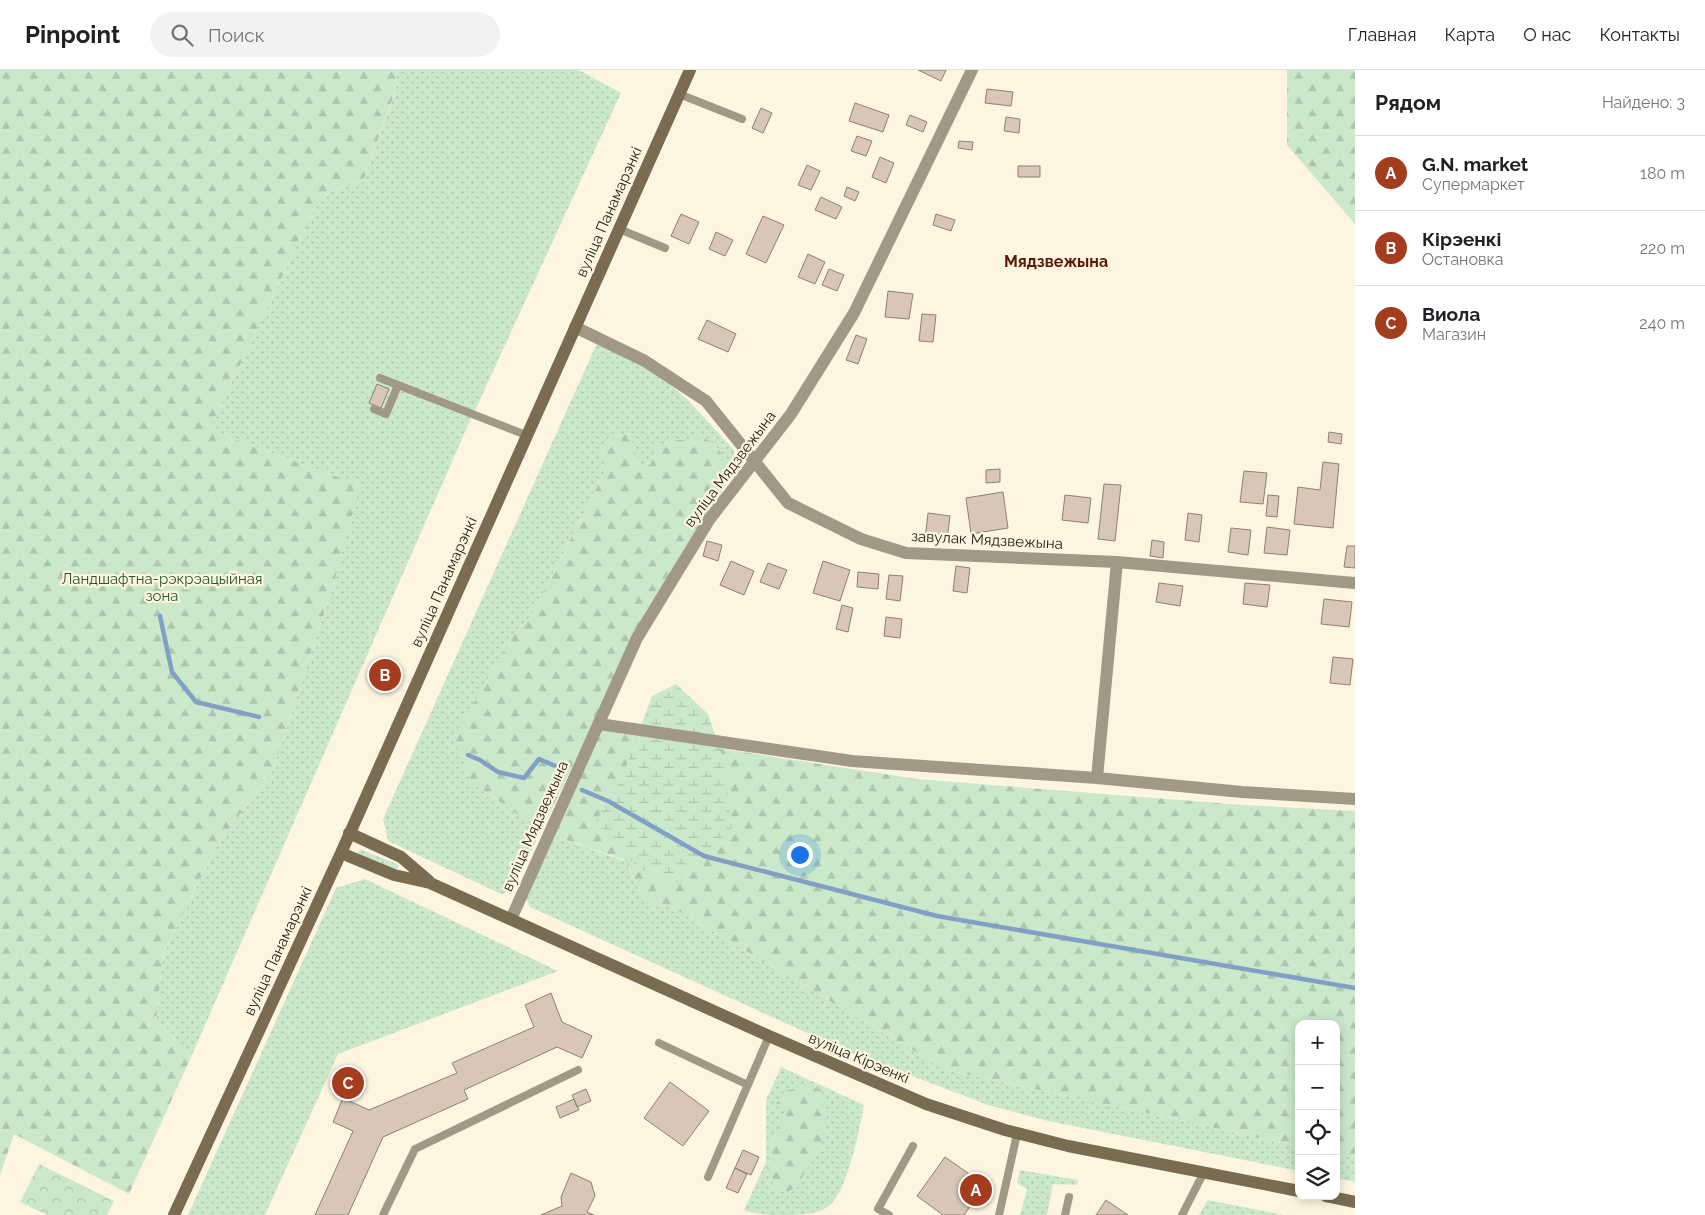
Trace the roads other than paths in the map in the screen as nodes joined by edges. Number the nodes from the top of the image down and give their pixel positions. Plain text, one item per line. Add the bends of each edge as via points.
1 (690, 70) edge
2 (972, 70) edge
3 (679, 94) junction
4 (742, 119) dead end
5 (619, 229) junction
6 (665, 248) dead end
7 (575, 327) junction
8 (380, 378) dead end
9 (398, 385) junction
10 (374, 410) dead end
11 (526, 435) junction
12 (755, 462) junction
13 (1117, 562) junction
14 (1355, 584) edge
15 (599, 724) junction
16 (1097, 778) junction
17 (1355, 799) edge
18 (350, 832) junction
19 (341, 853) junction
20 (430, 882) junction
21 (511, 919) junction
22 (769, 1036) junction
23 (659, 1043) dead end
24 (578, 1070) dead end
25 (748, 1085) junction
26 (1017, 1134) junction
27 (913, 1146) dead end
28 (1204, 1172) junction
29 (708, 1177) dead end
30 (1295, 1190) edge
31 (1069, 1197) dead end
32 (1340, 1199) edge
33 (1355, 1202) edge
34 (174, 1215) edge
35 (382, 1215) edge
36 (889, 1215) edge
37 (1000, 1215) edge
38 (1065, 1215) edge
39 (1182, 1215) edge

1 - 3 main road, вуліца Панамарэнкі
2 - 12 street, вуліца Мядзвежына via 854,313 791,414
3 - 4 lane
3 - 5 main road, вуліца Панамарэнкі
5 - 6 lane
5 - 7 main road, вуліца Панамарэнкі
7 - 11 main road, вуліца Панамарэнкі
7 - 12 street, завулак Мядзвежына via 645,361 706,402
8 - 9 lane
9 - 10 lane via 386,414
9 - 11 lane
11 - 18 main road, вуліца Панамарэнкі
12 - 13 street, завулак Мядзвежына via 788,503 861,539 906,553
12 - 15 street, вуліца Мядзвежына via 709,520 637,638
13 - 14 street, завулак Мядзвежына
13 - 16 street
15 - 16 street via 852,761
15 - 21 street, вуліца Мядзвежына
16 - 17 street
18 - 19 main road, вуліца Панамарэнкі
18 - 20 main road, вуліца Кірэенкі via 401,857
19 - 20 main road, вуліца Кірэенкі via 394,874
19 - 34 main road, вуліца Панамарэнкі
20 - 21 main road, вуліца Кірэенкі
21 - 22 main road, вуліца Кірэенкі
22 - 25 lane
22 - 26 main road, вуліца Кірэенкі via 926,1104
23 - 25 lane
24 - 35 lane via 415,1149
25 - 29 lane
26 - 28 main road, вуліца Кірэенкі
26 - 37 lane
27 - 36 lane via 878,1209
28 - 30 main road, вуліца Кірэенкі
28 - 39 lane
31 - 38 lane
32 - 33 main road

